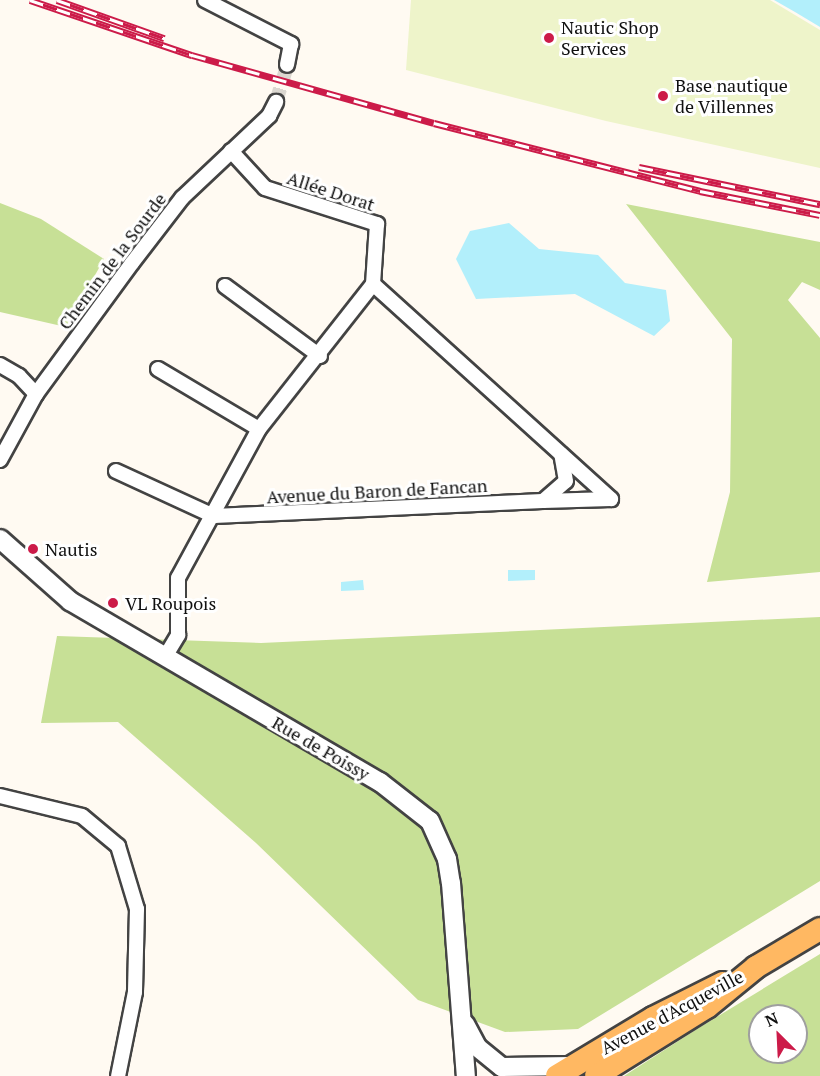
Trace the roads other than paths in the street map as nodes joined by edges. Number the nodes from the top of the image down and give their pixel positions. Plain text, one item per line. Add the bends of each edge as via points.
1 (205, 0) edge
2 (287, 65) tunnel mouth
3 (276, 102) tunnel mouth
4 (231, 151) junction
5 (373, 284) junction
6 (225, 286) dead end
7 (320, 356) junction
8 (0, 365) edge
9 (158, 369) dead end
10 (36, 394) junction
11 (259, 429) junction
12 (561, 454) junction
13 (0, 460) edge
14 (116, 471) dead end
15 (543, 501) junction
16 (214, 516) junction
17 (0, 539) edge
18 (165, 657) junction
19 (0, 796) edge
20 (820, 929) edge
21 (756, 967) junction
22 (464, 1023) junction
23 (565, 1071) edge
24 (504, 1072) edge
25 (467, 1074) edge
26 (118, 1076) edge
27 (596, 1076) edge

1 - 2 street via 291,44
3 - 4 street, Chemin de la Sourde via 269,116
4 - 5 street, Allée Dorat via 265,188 377,224
4 - 10 street, Chemin de la Sourde via 182,198
5 - 7 street
5 - 12 street, Avenue du Baron de Fancan
6 - 7 street
7 - 11 street
8 - 10 street via 19,376
9 - 11 street
10 - 13 street, Chemin de la Sourde
11 - 16 street
12 - 15 street via 566,481
12 - 15 street, Avenue du Baron de Fancan via 611,499
14 - 16 street
15 - 16 street, Avenue du Baron de Fancan
16 - 18 street via 178,578 178,635
17 - 18 street, Rue de Poissy via 70,601
18 - 22 street, Rue de Poissy via 380,782 430,821 443,848 451,883
19 - 26 street via 82,816 118,846 137,909 135,992
20 - 21 main road
21 - 23 main road, Avenue d'Acqueville via 653,1018
21 - 27 main road via 707,1007
22 - 24 street via 477,1047
22 - 25 street, Rue de Poissy
23 - 24 street

